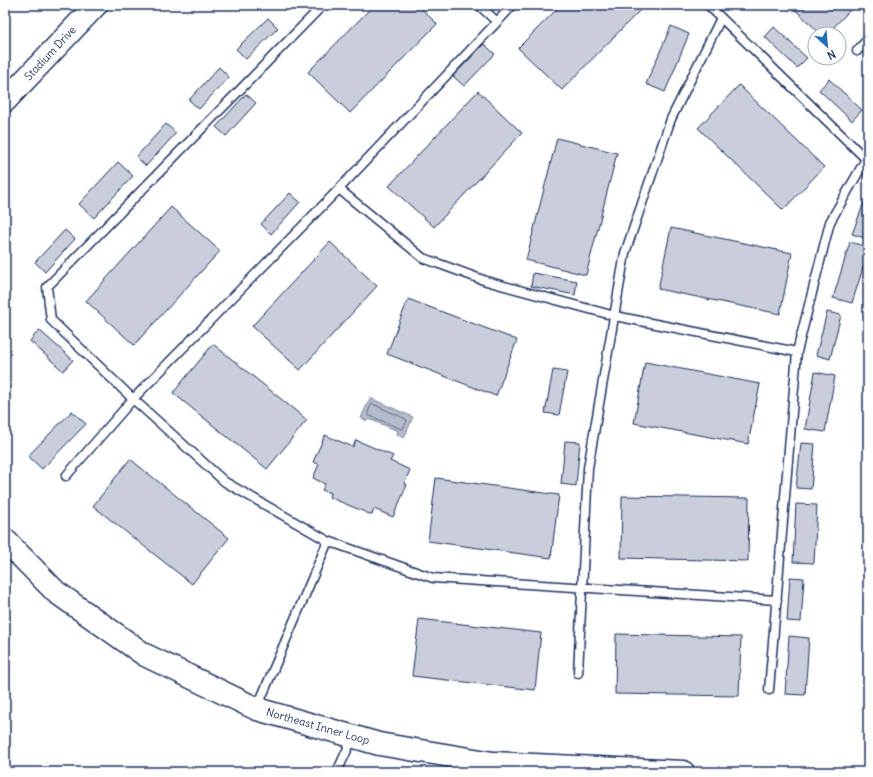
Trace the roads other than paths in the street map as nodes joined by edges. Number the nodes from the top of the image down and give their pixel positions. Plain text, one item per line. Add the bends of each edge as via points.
1 (96, 5) edge
2 (323, 5) edge
3 (479, 5) edge
4 (513, 5) edge
5 (708, 5) edge
6 (721, 18) junction
7 (497, 22) junction
8 (868, 39) edge
9 (857, 51) dead end
10 (5, 101) edge
11 (339, 189) junction
12 (615, 316) junction
13 (797, 352) junction
14 (133, 399) junction
15 (66, 476) dead end
16 (5, 540) edge
17 (328, 541) junction
18 (582, 588) junction
19 (777, 600) junction
20 (578, 672) dead end
21 (769, 690) dead end
22 (257, 709) junction
23 (353, 736) junction
24 (337, 772) edge
25 (683, 772) edge

1 - 10 main road, Stadium Drive
2 - 14 lane via 47,287 51,320
3 - 7 lane
4 - 7 lane
5 - 6 lane
6 - 12 lane via 672,118 626,253
6 - 13 lane via 866,159 830,222
7 - 11 lane
8 - 9 lane
11 - 12 lane via 423,258 486,281
11 - 14 lane
12 - 13 lane
12 - 18 lane via 588,468
13 - 19 lane
14 - 15 lane
14 - 17 lane via 225,482
16 - 22 main road, Northeast Inner Loop via 56,592 145,655
17 - 18 lane via 433,578
17 - 22 lane
18 - 19 lane
18 - 20 lane
19 - 21 lane
22 - 23 main road, Northeast Inner Loop
23 - 24 lane
23 - 25 main road, Northeast Inner Loop via 379,744 493,763

